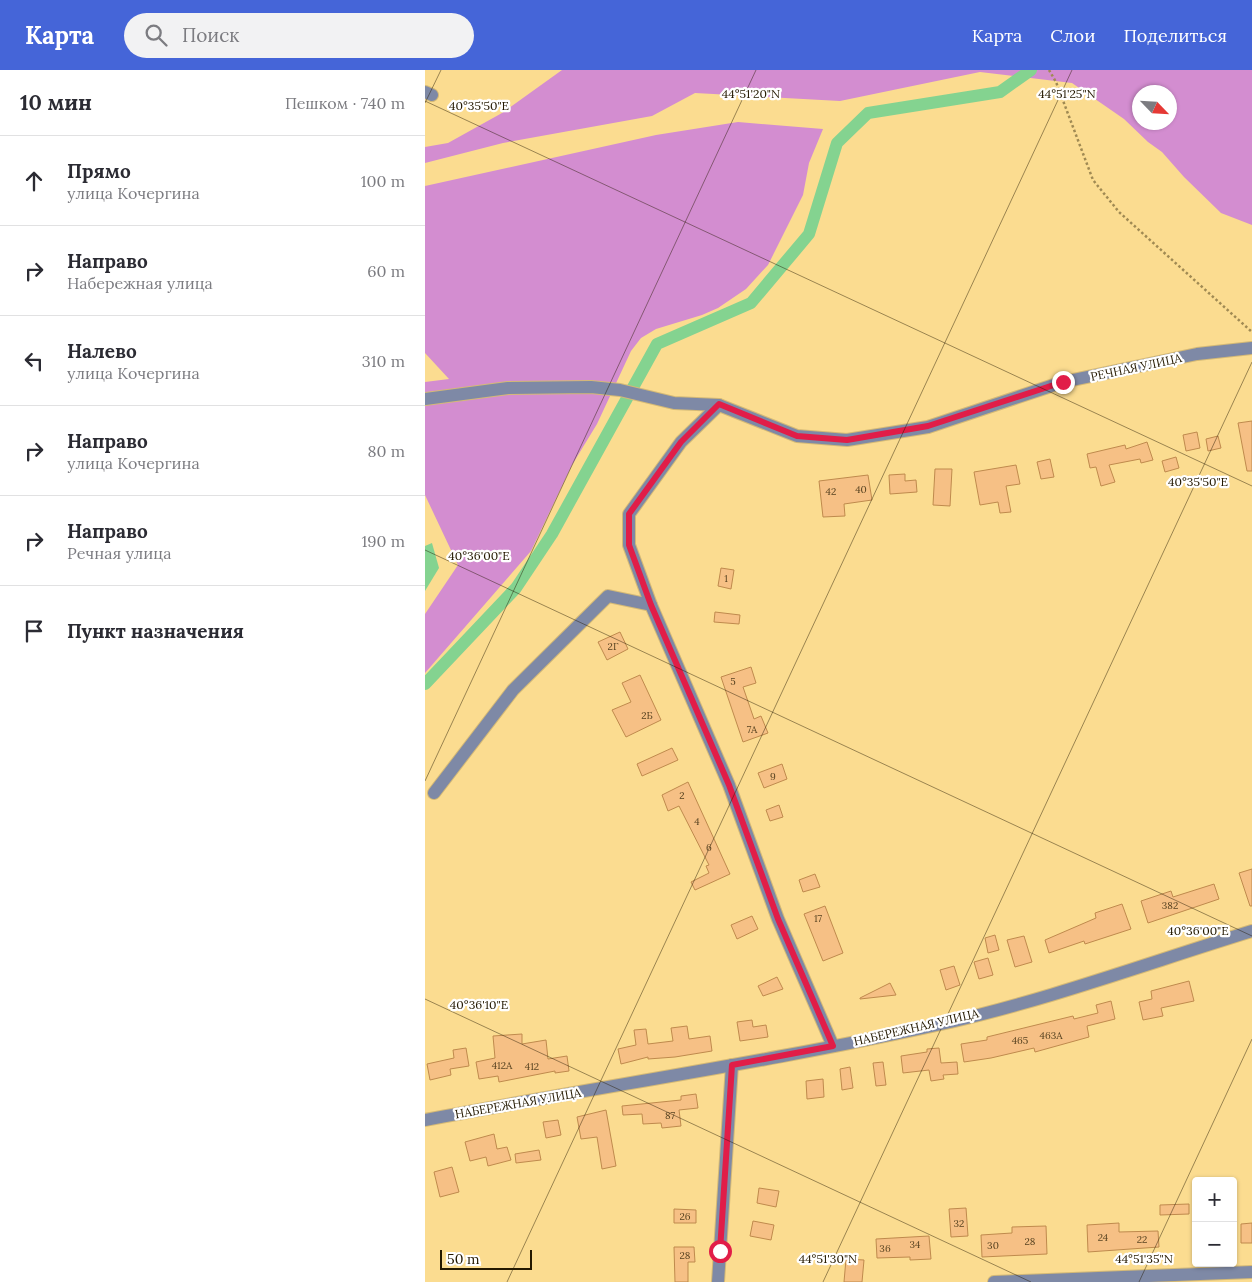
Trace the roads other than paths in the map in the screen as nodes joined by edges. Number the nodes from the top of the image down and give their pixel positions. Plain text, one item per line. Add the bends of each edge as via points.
1 (1252, 348) edge
2 (425, 399) edge
3 (719, 404) junction
4 (651, 605) junction
5 (434, 793) dead end
6 (1252, 931) edge
7 (833, 1046) junction
8 (732, 1065) junction
9 (425, 1120) edge
10 (1252, 1272) edge
11 (718, 1282) edge
12 (994, 1282) edge

1 - 3 street, РЕЧНАЯ УЛИЦА via 1197,354 1063,382 928,426 847,440 797,436
2 - 3 street, РЕЧНАЯ УЛИЦА via 508,388 591,387 620,390 674,403
3 - 4 street via 681,442 629,514 629,545
4 - 5 street via 609,596 513,690
4 - 7 street via 729,785 778,919
6 - 7 street, НАБЕРЕЖНАЯ УЛИЦА via 943,1023
7 - 8 street, НАБЕРЕЖНАЯ УЛИЦА
8 - 9 street, НАБЕРЕЖНАЯ УЛИЦА
8 - 11 street
10 - 12 street

